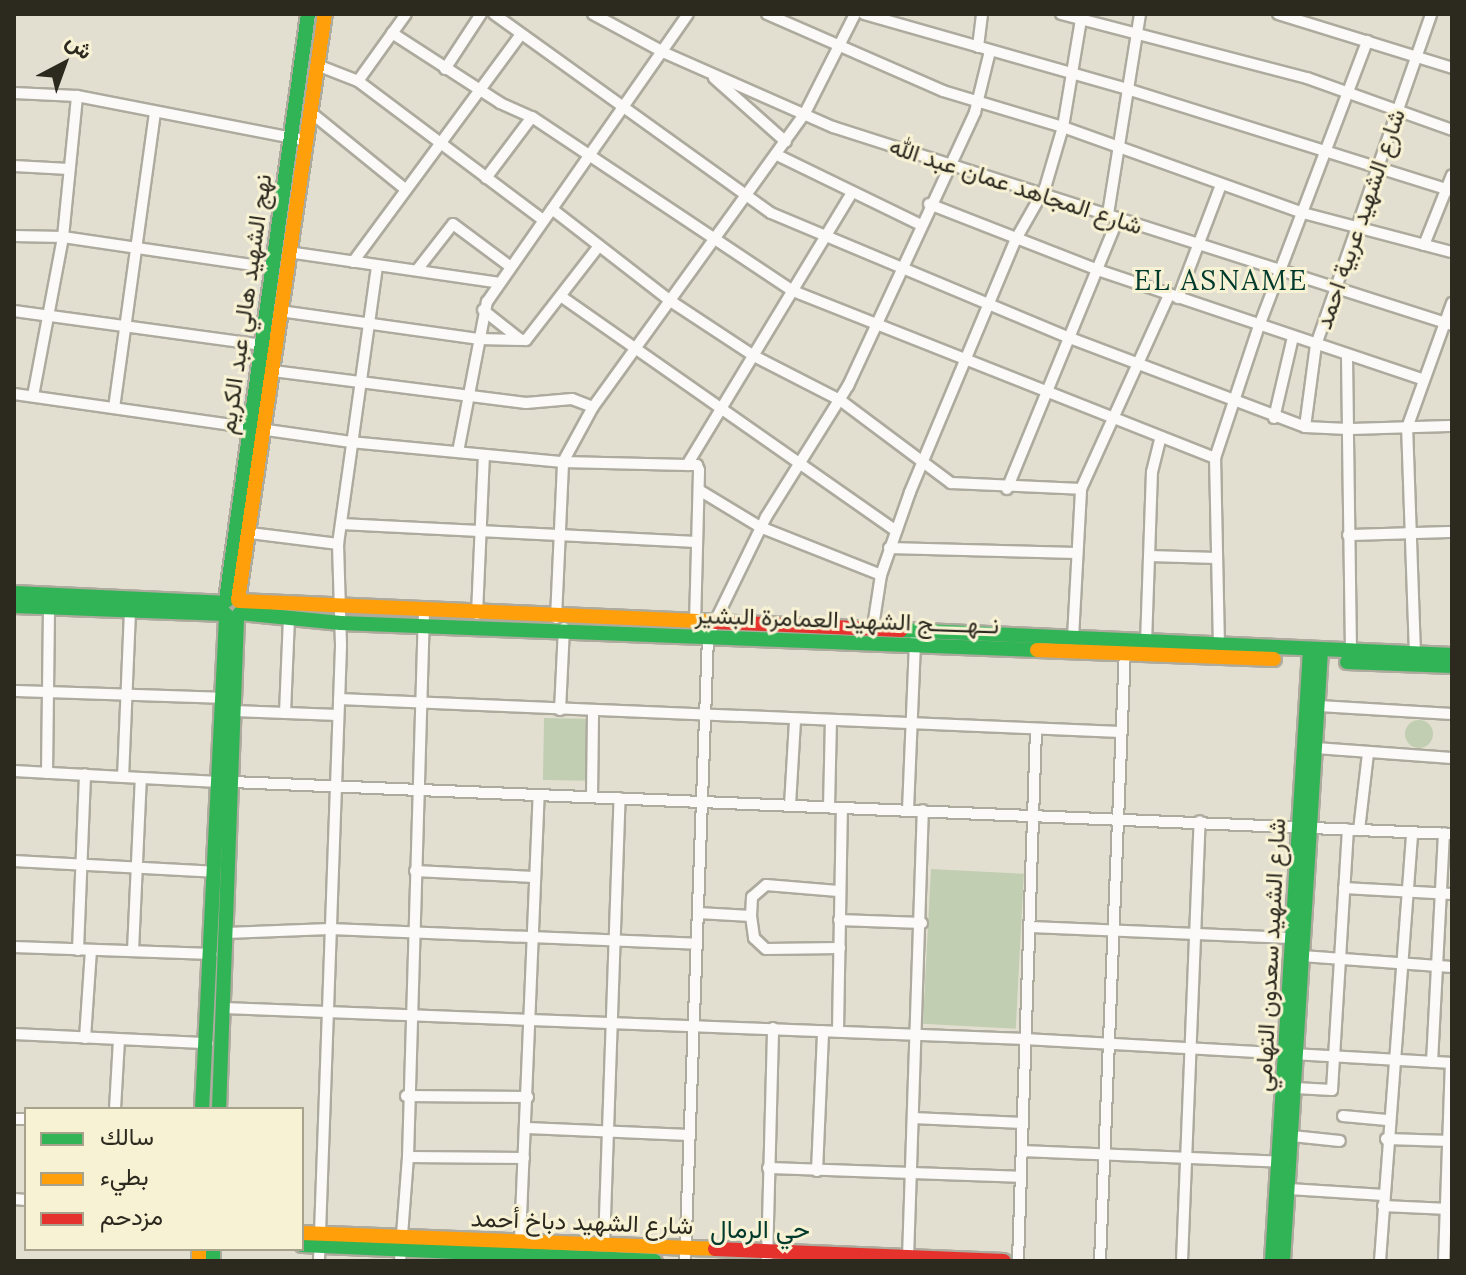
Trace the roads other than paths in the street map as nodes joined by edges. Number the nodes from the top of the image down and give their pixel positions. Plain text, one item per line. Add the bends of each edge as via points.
1 (308, 14) edge
2 (325, 14) edge
3 (406, 14) edge
4 (481, 14) edge
5 (494, 14) edge
6 (593, 14) edge
7 (688, 14) edge
8 (767, 14) edge
9 (855, 14) edge
10 (864, 14) edge
11 (982, 14) edge
12 (1061, 14) edge
13 (1140, 14) edge
14 (1278, 14) edge
15 (1431, 14) edge
16 (1082, 16) edge
17 (392, 33) junction
18 (1137, 33) junction
19 (521, 34) junction
20 (1367, 41) junction
21 (841, 47) junction
22 (978, 47) junction
23 (990, 51) junction
24 (665, 53) junction
25 (1417, 56) junction
26 (317, 65) junction
27 (1452, 68) edge
28 (445, 69) junction
29 (707, 72) junction
30 (1073, 73) junction
31 (358, 81) junction
32 (479, 89) junction
33 (1127, 89) junction
34 (1349, 92) junction
35 (14, 93) edge
36 (77, 96) junction
37 (977, 101) junction
38 (626, 107) junction
39 (1398, 110) junction
40 (309, 111) junction
41 (155, 113) junction
42 (805, 113) junction
43 (532, 117) junction
44 (1063, 127) junction
45 (1452, 130) edge
46 (289, 137) junction
47 (304, 140) junction
48 (786, 142) junction
49 (440, 144) junction
50 (1117, 147) junction
51 (1328, 150) junction
52 (777, 155) junction
53 (589, 157) junction
54 (949, 165) junction
55 (14, 166) edge
56 (1379, 166) junction
57 (69, 169) junction
58 (1452, 175) edge
59 (486, 178) junction
60 (1221, 185) junction
61 (405, 189) junction
62 (1449, 190) edge
63 (852, 193) junction
64 (1042, 194) junction
65 (746, 198) junction
66 (929, 204) junction
67 (552, 209) junction
68 (1303, 213) junction
69 (1113, 216) junction
70 (543, 220) junction
71 (919, 224) junction
72 (1356, 227) junction
73 (14, 236) edge
74 (63, 237) junction
75 (824, 239) junction
76 (1016, 239) junction
77 (715, 242) junction
78 (1198, 245) junction
79 (1424, 245) junction
80 (599, 246) junction
81 (137, 248) junction
82 (288, 252) junction
83 (1452, 252) edge
84 (353, 262) junction
85 (377, 266) junction
86 (511, 267) junction
87 (272, 268) junction
88 (899, 269) junction
89 (417, 270) junction
90 (1098, 270) junction
91 (1281, 271) junction
92 (500, 283) junction
93 (1335, 289) junction
94 (793, 291) junction
95 (1174, 296) junction
96 (562, 297) junction
97 (672, 302) junction
98 (1452, 303) edge
99 (989, 304) junction
100 (483, 310) junction
101 (14, 311) edge
102 (280, 311) junction
103 (48, 317) junction
104 (1447, 323) edge
105 (370, 324) junction
106 (876, 326) junction
107 (1259, 326) junction
108 (124, 327) junction
109 (1293, 337) junction
110 (1070, 338) junction
111 (478, 339) junction
112 (521, 340) junction
113 (263, 345) junction
114 (1316, 345) junction
115 (636, 352) junction
116 (1347, 355) junction
117 (754, 356) junction
118 (1136, 362) junction
119 (966, 364) junction
120 (273, 371) junction
121 (1422, 379) junction
122 (361, 382) junction
123 (14, 394) edge
124 (1045, 395) junction
125 (33, 396) junction
126 (467, 396) junction
127 (840, 400) junction
128 (1233, 401) junction
129 (593, 407) junction
130 (114, 408) junction
131 (721, 412) junction
132 (1274, 418) junction
133 (1110, 421) junction
134 (1452, 426) edge
135 (257, 427) junction
136 (1305, 427) junction
137 (1407, 428) junction
138 (1348, 429) junction
139 (1160, 439) junction
140 (350, 442) junction
141 (458, 452) junction
142 (484, 455) junction
143 (1215, 458) junction
144 (799, 460) junction
145 (563, 462) junction
146 (923, 463) junction
147 (687, 465) junction
148 (1007, 489) junction
149 (1081, 489) junction
150 (699, 490) junction
151 (341, 524) junction
152 (760, 527) junction
153 (480, 529) junction
154 (895, 530) junction
155 (1452, 532) edge
156 (250, 533) junction
157 (559, 533) junction
158 (1411, 534) junction
159 (1348, 535) junction
160 (697, 542) junction
161 (338, 544) junction
162 (889, 548) junction
163 (1076, 553) junction
164 (1149, 556) junction
165 (1217, 558) junction
166 (881, 575) junction
167 (14, 593) edge
168 (14, 606) edge
169 (337, 606) junction
170 (232, 608) junction
171 (49, 609) junction
172 (130, 611) junction
173 (477, 614) junction
174 (289, 618) junction
175 (424, 618) junction
176 (562, 622) junction
177 (341, 623) junction
178 (695, 624) junction
179 (711, 630) junction
180 (872, 637) junction
181 (1073, 638) junction
182 (915, 639) junction
183 (1146, 643) junction
184 (1219, 647) junction
185 (1125, 648) junction
186 (1351, 652) junction
187 (1415, 654) junction
188 (1452, 655) edge
189 (1315, 656) junction
190 (1452, 666) edge
191 (14, 691) edge
192 (44, 691) junction
193 (127, 694) junction
194 (222, 698) junction
195 (339, 699) junction
196 (420, 704) junction
197 (1319, 706) junction
198 (560, 710) junction
199 (234, 711) junction
200 (593, 712) junction
201 (285, 713) junction
202 (1452, 714) edge
203 (338, 715) junction
204 (704, 716) junction
205 (795, 720) junction
206 (831, 722) junction
207 (913, 725) junction
208 (1036, 729) junction
209 (1120, 732) junction
210 (1316, 748) junction
211 (1368, 753) junction
212 (1452, 758) edge
213 (14, 771) edge
214 (47, 773) junction
215 (85, 774) junction
216 (123, 777) junction
217 (141, 778) junction
218 (225, 782) junction
219 (334, 785) junction
220 (417, 790) junction
221 (539, 796) junction
222 (592, 797) junction
223 (620, 798) junction
224 (703, 801) junction
225 (790, 805) junction
226 (829, 807) junction
227 (842, 808) junction
228 (908, 810) junction
229 (923, 810) junction
230 (1033, 813) junction
231 (1118, 818) junction
232 (1200, 821) junction
233 (1304, 827) junction
234 (1353, 830) junction
235 (1412, 832) junction
236 (1448, 834) edge
237 (14, 861) edge
238 (83, 864) junction
239 (137, 867) junction
240 (415, 871) junction
241 (214, 872) junction
242 (534, 877) junction
243 (1344, 888) junction
244 (838, 891) junction
245 (1409, 892) junction
246 (1446, 894) edge
247 (698, 913) junction
248 (751, 916) junction
249 (839, 920) junction
250 (922, 923) junction
251 (1030, 927) junction
252 (330, 929) junction
253 (1112, 930) junction
254 (226, 933) junction
255 (414, 934) junction
256 (1195, 935) junction
257 (530, 937) junction
258 (1292, 938) junction
259 (614, 941) junction
260 (697, 944) junction
261 (14, 947) edge
262 (840, 948) junction
263 (78, 950) junction
264 (91, 951) junction
265 (133, 951) junction
266 (212, 954) junction
267 (1302, 956) junction
268 (1340, 959) junction
269 (1403, 963) junction
270 (1436, 966) junction
271 (1452, 967) edge
272 (224, 1008) junction
273 (330, 1014) junction
274 (409, 1015) junction
275 (528, 1019) junction
276 (611, 1023) junction
277 (693, 1026) junction
278 (773, 1028) junction
279 (823, 1031) junction
280 (838, 1031) junction
281 (14, 1034) edge
282 (917, 1035) junction
283 (85, 1038) junction
284 (1025, 1039) junction
285 (119, 1040) junction
286 (208, 1043) junction
287 (1108, 1044) junction
288 (1190, 1049) junction
289 (1293, 1053) junction
290 (1335, 1055) junction
291 (1396, 1060) junction
292 (1432, 1062) junction
293 (1451, 1063) edge
294 (1295, 1088) junction
295 (406, 1096) junction
296 (528, 1097) junction
297 (115, 1107) edge
298 (202, 1107) edge
299 (219, 1107) edge
300 (1343, 1116) dead end
301 (913, 1118) junction
302 (1387, 1120) junction
303 (1023, 1123) junction
304 (527, 1128) junction
305 (607, 1133) junction
306 (689, 1135) junction
307 (1292, 1136) junction
308 (1386, 1139) junction
309 (1340, 1141) dead end
310 (1450, 1141) edge
311 (1022, 1151) junction
312 (1104, 1155) junction
313 (408, 1157) junction
314 (1186, 1157) junction
315 (524, 1158) junction
316 (1281, 1162) junction
317 (768, 1168) junction
318 (817, 1171) junction
319 (910, 1175) junction
320 (1021, 1177) junction
321 (1289, 1189) junction
322 (1384, 1200) junction
323 (1449, 1209) edge
324 (520, 1241) junction
325 (604, 1245) junction
326 (319, 1247) edge
327 (401, 1249) edge
328 (685, 1254) edge
329 (767, 1256) edge
330 (908, 1258) junction
331 (541, 1259) edge
332 (655, 1261) edge
333 (1004, 1261) edge
334 (1018, 1261) edge
335 (1100, 1261) edge
336 (1182, 1261) edge
337 (1272, 1261) edge
338 (1283, 1261) edge
339 (1380, 1261) edge
340 (1444, 1261) edge

1 - 46 main road, نهج الشهيد هالي عبد الكريم
2 - 26 main road
3 - 17 street
4 - 28 street
5 - 19 street
6 - 24 street, شارع المجاهد عمان عبد الله
7 - 24 street
8 - 21 street
9 - 21 street
10 - 22 street
11 - 22 street
12 - 16 street
13 - 18 street
14 - 20 street
15 - 25 street, شارع الشهيد عربية احمد
16 - 18 street
16 - 30 street
17 - 28 street
17 - 31 street
18 - 33 street
18 - 34 street
19 - 32 street
19 - 38 street
20 - 25 street
20 - 34 street
21 - 37 street
21 - 42 street
22 - 23 street
23 - 30 street
23 - 37 street
24 - 29 street, شارع المجاهد عمان عبد الله
24 - 38 street
25 - 27 street
25 - 39 street, شارع الشهيد عربية احمد
26 - 31 street
26 - 40 main road
28 - 32 street
29 - 42 street, شارع المجاهد عمان عبد الله
29 - 48 street
30 - 33 street
30 - 44 street
31 - 49 street
32 - 43 street
32 - 49 street
33 - 50 street
33 - 51 street
34 - 39 street
34 - 51 street
35 - 36 street
36 - 41 street
36 - 57 street
37 - 44 street
37 - 54 street
38 - 53 street
38 - 65 street
39 - 45 street
39 - 56 street, شارع الشهيد عربية احمد
40 - 47 main road
40 - 61 street
41 - 46 street
41 - 81 street
42 - 48 street
42 - 54 street, شارع المجاهد عمان عبد الله
43 - 53 street
43 - 59 street
44 - 50 street
44 - 64 street
46 - 47 street
46 - 87 main road, نهج الشهيد هالي عبد الكريم
47 - 82 main road
48 - 52 street
49 - 59 street
49 - 61 street
50 - 60 street
50 - 69 street
51 - 56 street
51 - 68 street
52 - 63 street
52 - 65 street
53 - 67 street
53 - 77 street
54 - 64 street, شارع المجاهد عمان عبد الله
54 - 66 street
55 - 57 street
56 - 62 street
56 - 72 street, شارع الشهيد عربية احمد
57 - 74 street
58 - 62 street
59 - 70 street
60 - 68 street
60 - 78 street
61 - 84 street
62 - 79 street
63 - 71 street
63 - 75 street
64 - 69 street, شارع المجاهد عمان عبد الله
64 - 76 street
65 - 75 street
65 - 77 street
66 - 71 street
66 - 76 street
67 - 70 street
67 - 80 street
68 - 72 street
68 - 91 street
69 - 78 street, شارع المجاهد عمان عبد الله
69 - 90 street
70 - 86 street
71 - 88 street
72 - 79 street
72 - 93 street, شارع الشهيد عربية احمد
73 - 74 street
74 - 81 street
74 - 103 street
75 - 88 street
75 - 94 street
76 - 90 street
76 - 99 street
77 - 94 street
77 - 97 street
78 - 91 street, شارع المجاهد عمان عبد الله
78 - 95 street
79 - 83 street
80 - 96 street
80 - 97 street
81 - 87 street
81 - 108 street
82 - 84 street
82 - 102 main road
84 - 85 street
85 - 89 street
85 - 105 street
86 - 89 street via 453,224
86 - 92 street
87 - 113 main road, نهج الشهيد هالي عبد الكريم
88 - 99 street
88 - 106 street
89 - 92 street
90 - 95 street
90 - 110 street
91 - 93 street, شارع المجاهد عمان عبد الله
91 - 107 street
92 - 100 street
93 - 104 street, شارع المجاهد عمان عبد الله
93 - 114 street, شارع الشهيد عربية احمد
94 - 106 street
94 - 117 street
95 - 107 street
95 - 118 street
96 - 112 street via 533,337
96 - 115 street
97 - 115 street
97 - 117 street
98 - 104 street
99 - 110 street
99 - 119 street
100 - 111 street
100 - 112 street
101 - 103 street
102 - 105 street
102 - 120 main road
103 - 108 street
103 - 125 street
104 - 121 street
105 - 111 street
105 - 122 street
106 - 119 street
106 - 127 street
107 - 109 street
107 - 128 street
108 - 113 street
108 - 130 street
109 - 114 street
109 - 132 street
110 - 118 street
110 - 124 street
111 - 112 street
111 - 126 street
113 - 135 main road, نهج الشهيد هالي عبد الكريم
114 - 116 street
114 - 136 street, شارع الشهيد عربية احمد
115 - 129 street
115 - 131 street
116 - 121 street
116 - 138 street
117 - 127 street
117 - 131 street
118 - 128 street
118 - 133 street
119 - 124 street
119 - 146 street
120 - 122 street
120 - 135 main road
121 - 137 street
122 - 126 street
122 - 140 street
123 - 125 street
124 - 133 street
124 - 148 street
125 - 130 street
126 - 129 street via 526,403 559,398
126 - 141 street
127 - 144 street
127 - 146 street
128 - 132 street
128 - 143 street
129 - 145 street
130 - 135 street
131 - 144 street
131 - 147 street
132 - 136 street
133 - 139 street
133 - 149 street
134 - 137 street
135 - 140 street
135 - 156 main road
135 - 170 main road, نهج الشهيد هالي عبد الكريم
136 - 138 street
137 - 138 street
137 - 158 street
138 - 159 street
139 - 143 street
139 - 164 street via 1152,472
140 - 141 street
140 - 151 street
141 - 142 street
142 - 145 street
142 - 153 street
143 - 165 street
144 - 152 street
144 - 154 street
145 - 147 street
145 - 157 street
146 - 148 street via 951,483
146 - 154 street
147 - 150 street via 699,467
148 - 149 street
149 - 163 street
150 - 152 street
150 - 160 street
151 - 153 street
151 - 161 street
152 - 166 street
152 - 179 street
153 - 157 street
153 - 173 street
154 - 162 street
155 - 158 street
156 - 161 street
156 - 170 main road
157 - 160 street
157 - 176 street
158 - 159 street
158 - 187 street
159 - 186 street
160 - 178 street
161 - 169 street
162 - 163 street
162 - 166 street
163 - 181 street
164 - 165 street
164 - 183 street
165 - 184 street
166 - 180 street
167 - 170 main road
168 - 171 main road
169 - 170 main road
169 - 175 main road
169 - 177 street
170 - 172 main road
170 - 174 main road, نــهـــــج الشهيد العمامرة البشير
170 - 194 main road
170 - 199 main road
171 - 172 main road
171 - 192 street
172 - 193 street
173 - 175 main road
173 - 176 main road
174 - 177 main road, نــهـــــج الشهيد العمامرة البشير
174 - 201 street
175 - 176 main road, نــهـــــج الشهيد العمامرة البشير
175 - 177 main road, نــهـــــج الشهيد العمامرة البشير
175 - 196 street
176 - 178 main road, نــهـــــج الشهيد العمامرة البشير
176 - 179 main road, نــهـــــج الشهيد العمامرة البشير
176 - 198 street
177 - 195 street
178 - 179 main road, نــهـــــج الشهيد العمامرة البشير
179 - 180 main road, نــهـــــج الشهيد العمامرة البشير
179 - 204 street
180 - 182 main road, نــهـــــج الشهيد العمامرة البشير
181 - 182 main road, نــهـــــج الشهيد العمامرة البشير
181 - 185 main road, نــهـــــج الشهيد العمامرة البشير
182 - 185 main road, نــهـــــج الشهيد العمامرة البشير
182 - 207 street
183 - 184 main road, نــهـــــج الشهيد العمامرة البشير
183 - 185 main road, نــهـــــج الشهيد العمامرة البشير
184 - 189 main road, نــهـــــج الشهيد العمامرة البشير
185 - 189 main road, نــهـــــج الشهيد العمامرة البشير
185 - 209 street
186 - 187 main road, نــهـــــج الشهيد العمامرة البشير
186 - 189 main road, نــهـــــج الشهيد العمامرة البشير
187 - 188 main road, نــهـــــج الشهيد العمامرة البشير
189 - 190 main road, نــهـــــج الشهيد العمامرة البشير
189 - 197 main road, شارع الشهيد سعدون التهامي
189 - 233 main road, شارع الشهيد سعدون التهامي
191 - 192 street
192 - 193 street
192 - 214 street
193 - 194 street
193 - 216 street
194 - 218 main road
195 - 196 street
195 - 203 street
196 - 198 street
196 - 220 street
197 - 202 street
197 - 210 main road, شارع الشهيد سعدون التهامي
198 - 200 street
199 - 201 street
199 - 218 main road
200 - 204 street
200 - 222 street
201 - 203 street
203 - 219 street
204 - 205 street
204 - 224 street
205 - 206 street
205 - 225 street
206 - 207 street
206 - 226 street
207 - 208 street
207 - 228 street
208 - 209 street
208 - 230 street
209 - 231 street
210 - 211 street
210 - 233 main road, شارع الشهيد سعدون التهامي
211 - 212 street
211 - 234 street
213 - 214 street
214 - 215 street
215 - 216 street
215 - 238 street
216 - 217 street
217 - 218 street
217 - 239 street
218 - 219 street
218 - 241 main road
218 - 254 main road
219 - 220 street
219 - 252 street
220 - 221 street
220 - 240 street
221 - 222 street
221 - 242 street
222 - 223 street
223 - 224 street
223 - 259 street
224 - 225 street
224 - 247 street
225 - 226 street
226 - 227 street
227 - 228 street
227 - 244 street
228 - 229 street
229 - 230 street
229 - 250 street
230 - 231 street
230 - 251 street
231 - 232 street
231 - 253 street
232 - 233 street
232 - 256 street
233 - 234 street
233 - 258 main road, شارع الشهيد سعدون التهامي
233 - 267 main road, شارع الشهيد سعدون التهامي
234 - 235 street
234 - 243 street
235 - 236 street
235 - 245 street
236 - 246 street
237 - 238 street
238 - 239 street
238 - 263 street
239 - 241 street
239 - 265 street
240 - 242 street
240 - 255 street
241 - 266 main road
242 - 257 street
243 - 245 street
243 - 268 street
244 - 248 street via 766,885 752,897
244 - 249 street
245 - 246 street
245 - 269 street
246 - 270 street
247 - 248 street
247 - 260 street
248 - 262 street via 754,938 766,949
249 - 250 street
249 - 262 street
250 - 282 street
251 - 253 street
251 - 284 street
252 - 254 street
252 - 255 street
252 - 273 street
253 - 256 street
253 - 287 street
254 - 272 main road
255 - 257 street
255 - 274 street
256 - 258 street
256 - 288 street
257 - 259 street
257 - 275 street
258 - 289 main road, شارع الشهيد سعدون التهامي
259 - 260 street
259 - 276 street
260 - 277 street
261 - 263 street
262 - 280 street
263 - 264 street
264 - 265 street
264 - 283 street
265 - 266 street
266 - 286 main road
267 - 268 street
267 - 289 main road, شارع الشهيد سعدون التهامي
268 - 269 street
268 - 290 street
269 - 270 street
269 - 291 street
270 - 271 street
270 - 292 street
272 - 273 street
272 - 299 main road
273 - 274 street
273 - 326 street
274 - 275 street
274 - 295 street
275 - 276 street
275 - 296 street
276 - 277 street
276 - 305 street
277 - 278 street
277 - 306 street
278 - 279 street
278 - 317 street
279 - 280 street
279 - 318 street
280 - 282 street
281 - 283 street
282 - 284 street
282 - 301 street
283 - 285 street
284 - 287 street
284 - 303 street
285 - 286 street
285 - 297 street
286 - 298 main road
287 - 288 street
287 - 312 street
288 - 289 street
288 - 314 street
289 - 290 street
289 - 294 main road, شارع الشهيد سعدون التهامي
289 - 316 main road, شارع الشهيد سعدون التهامي
290 - 291 street
290 - 294 street via 1332,1090
291 - 292 street
291 - 302 street
292 - 293 street
293 - 310 street
294 - 307 main road, شارع الشهيد سعدون التهامي
295 - 296 street
295 - 313 street
296 - 304 street
300 - 302 street
301 - 303 street
301 - 319 street
302 - 308 street
303 - 311 street
304 - 305 street
304 - 315 street
305 - 306 street
305 - 325 street
306 - 328 street
307 - 309 street
307 - 321 main road, شارع الشهيد سعدون التهامي
308 - 310 street
308 - 322 street
310 - 323 street
311 - 312 street
311 - 320 street
312 - 314 street
312 - 335 street
313 - 315 street
313 - 327 street
314 - 316 street
314 - 336 street
315 - 324 street
316 - 337 main road, شارع الشهيد سعدون التهامي
317 - 318 street
317 - 329 street
318 - 319 street
319 - 320 street
319 - 330 street
320 - 334 street
321 - 322 street
321 - 338 main road, شارع الشهيد سعدون التهامي
322 - 323 street
322 - 339 street
323 - 340 street
324 - 325 main road, شارع الشهيد دباخ أحمد
324 - 327 main road, شارع الشهيد دباخ أحمد
325 - 328 main road, شارع الشهيد دباخ أحمد
326 - 327 main road, شارع الشهيد دباخ أحمد
327 - 331 main road, شارع الشهيد دباخ أحمد
328 - 329 main road, شارع الشهيد دباخ أحمد
329 - 330 main road, شارع الشهيد دباخ أحمد
330 - 333 main road, شارع الشهيد دباخ أحمد
331 - 332 main road, شارع الشهيد دباخ أحمد

